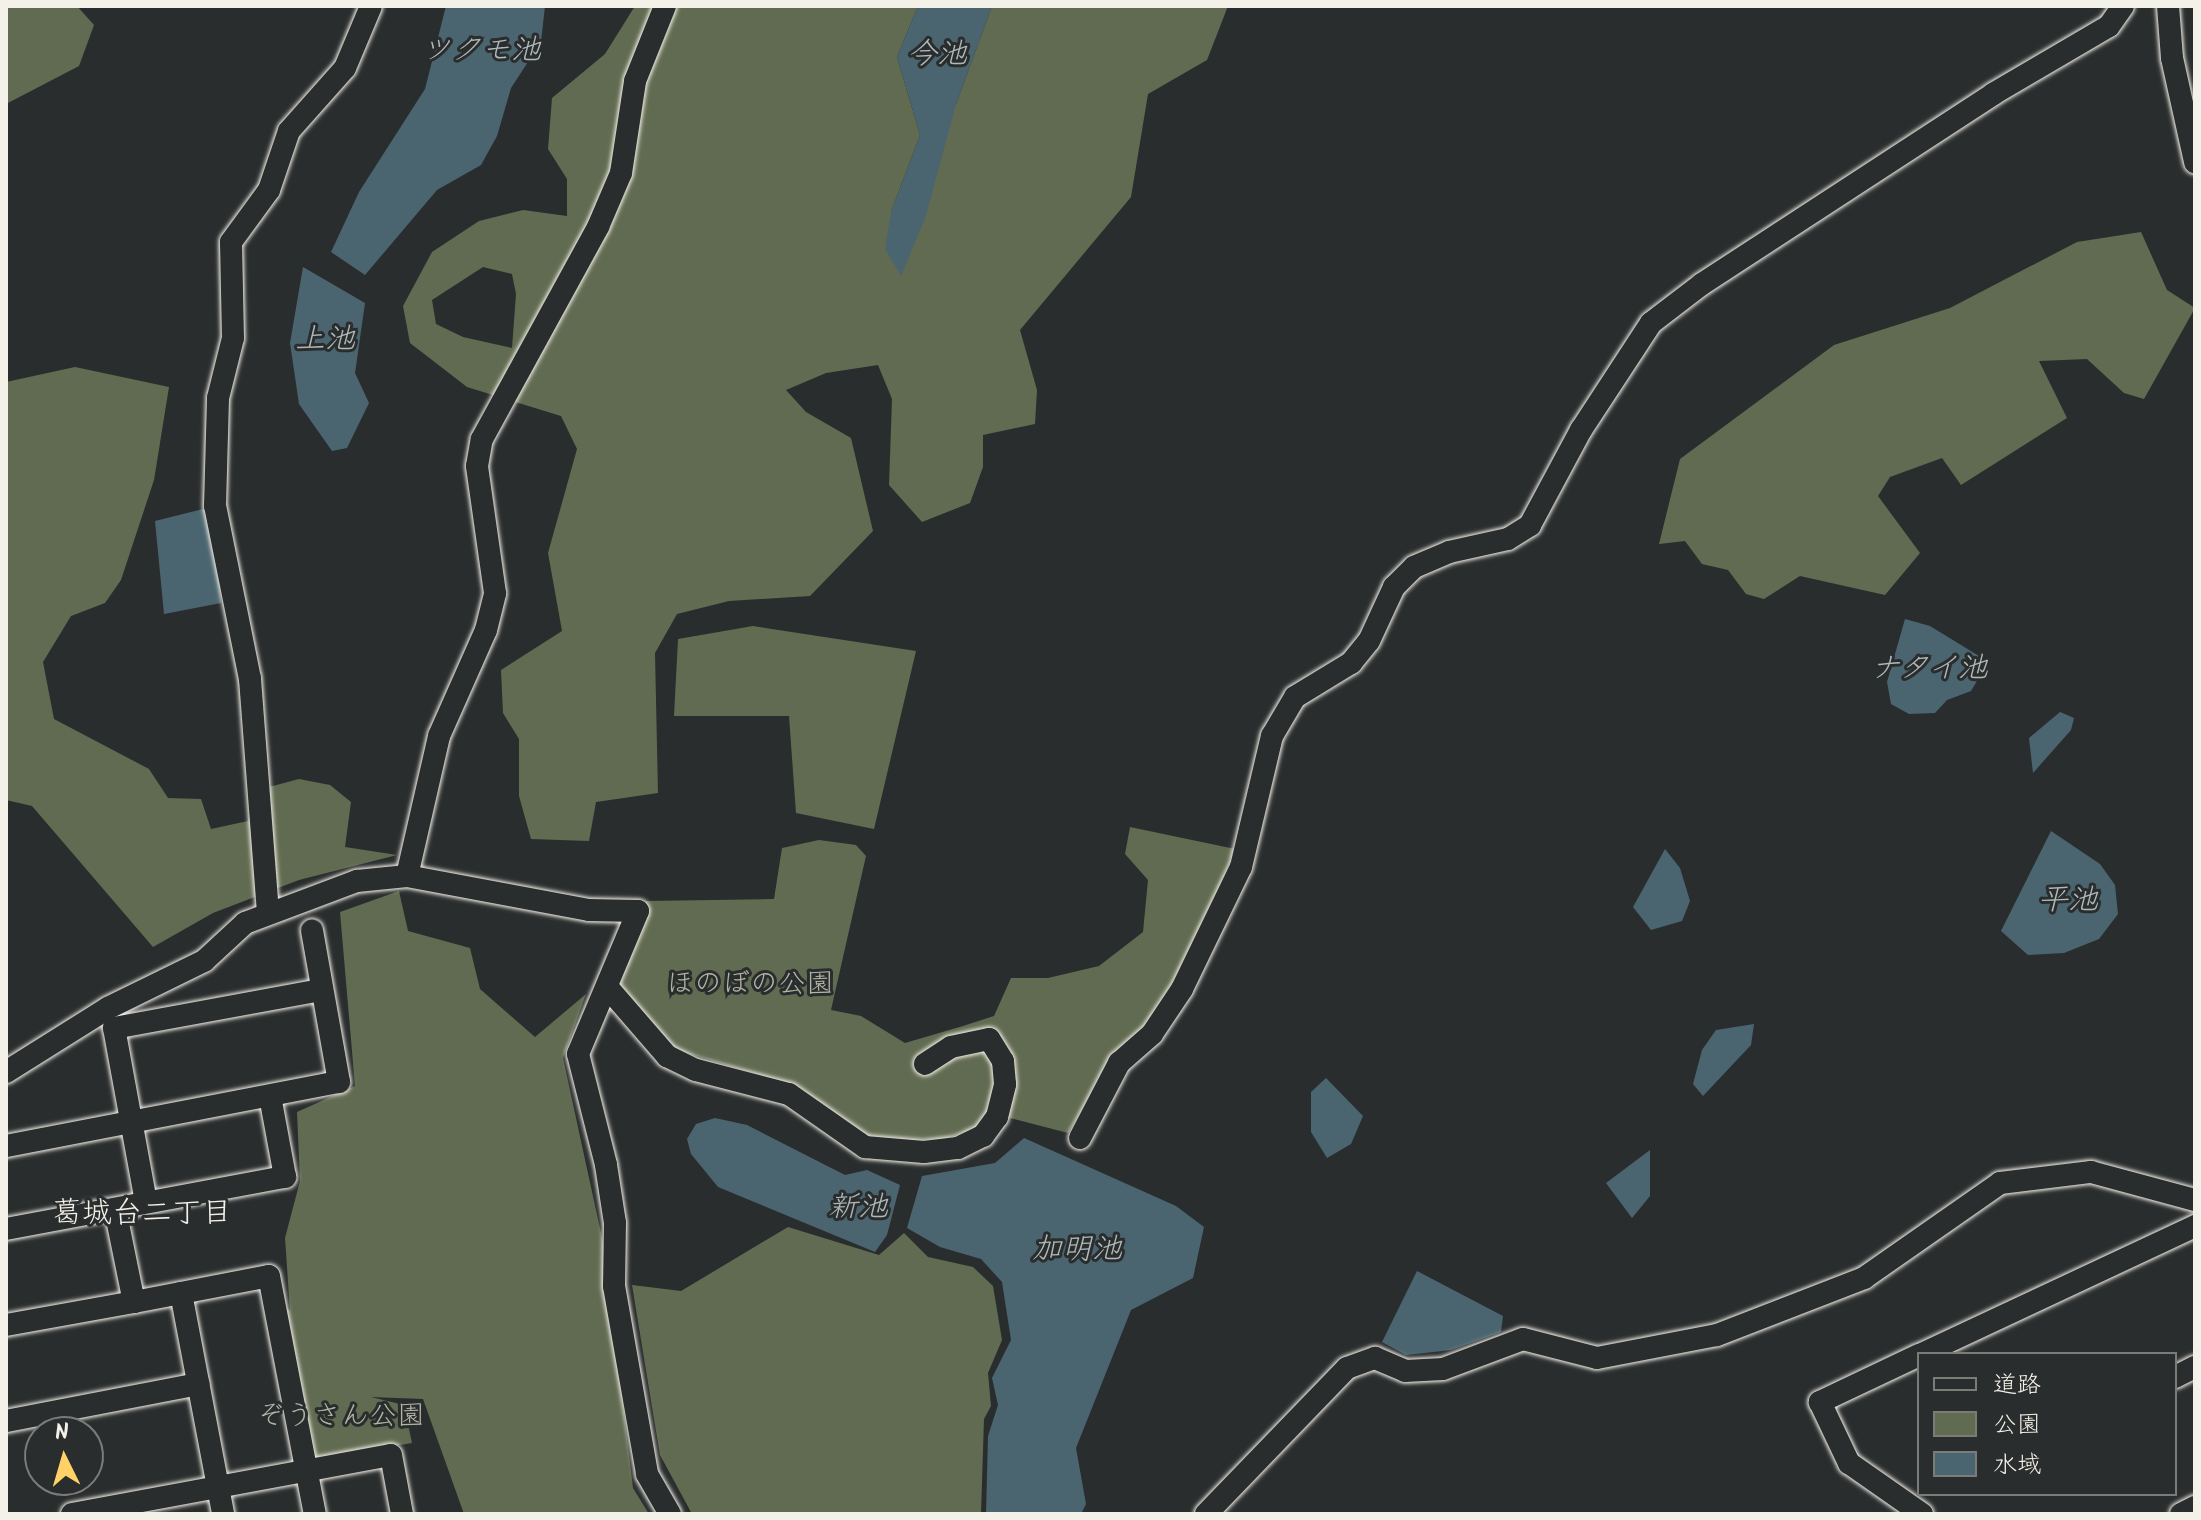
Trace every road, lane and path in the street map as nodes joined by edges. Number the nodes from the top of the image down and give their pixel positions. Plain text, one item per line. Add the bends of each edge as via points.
1 (371, 6) edge
2 (665, 6) edge
3 (2123, 6) edge
4 (2168, 6) edge
5 (2195, 162) edge
6 (407, 876) junction
7 (268, 913) junction
8 (312, 930) dead end
9 (609, 989) junction
10 (322, 990) junction
11 (925, 1064) dead end
12 (6, 1072) edge
13 (270, 1096) junction
14 (132, 1122) junction
15 (1080, 1138) dead end
16 (6, 1146) edge
17 (2195, 1200) edge
18 (146, 1202) junction
19 (115, 1209) junction
20 (2195, 1226) edge
21 (6, 1229) edge
22 (181, 1293) junction
23 (134, 1302) junction
24 (6, 1325) edge
25 (1926, 1352) edge
26 (1917, 1356) edge
27 (2195, 1367) edge
28 (2177, 1376) edge
29 (198, 1384) junction
30 (6, 1421) edge
31 (306, 1469) junction
32 (218, 1487) junction
33 (1921, 1503) edge
34 (2195, 1507) edge
35 (72, 1514) edge
36 (223, 1514) edge
37 (315, 1514) edge
38 (402, 1514) edge
39 (670, 1514) edge
40 (1206, 1514) edge
41 (2181, 1514) edge

1 - 7 street via 345,68 289,131 269,190 231,242 233,338 218,398 215,506 250,679
2 - 6 street via 635,81 616,186 482,439 477,466 495,593 486,630 439,736
3 - 15 street via 2109,26 1993,94 1702,284 1651,323 1612,379 1530,525 1508,539 1449,552 1414,567 1394,587 1369,641 1351,663 1295,697 1272,736 1241,867 1182,989 1152,1034 1119,1063
4 - 5 street via 2172,58
6 - 7 street via 340,885
6 - 9 street via 589,910 638,911
7 - 12 street via 245,923 204,961 108,1008
8 - 10 street
9 - 11 street via 667,1056 696,1070 789,1094 865,1147 924,1152 958,1148 983,1136 997,1117 1005,1084 1003,1061 989,1039 951,1047
9 - 39 street via 578,1054 606,1165 615,1223 614,1286 647,1474
10 - 13 street via 339,1082
10 - 14 street via 114,1028
13 - 14 street
13 - 18 street via 285,1177
14 - 16 street
14 - 18 street
17 - 40 street via 2091,1172 2000,1183 1864,1278 1717,1335 1597,1358 1523,1339 1443,1369 1405,1371 1375,1358 1347,1368
18 - 19 street
19 - 21 street
19 - 23 street
20 - 25 street
22 - 23 street
22 - 29 street
22 - 31 street via 269,1276
23 - 24 street
26 - 33 street via 1820,1402 1849,1463
27 - 28 street
29 - 30 street
29 - 32 street
31 - 32 street
31 - 37 street
31 - 38 street via 391,1455
32 - 35 street
32 - 36 street
34 - 41 street

